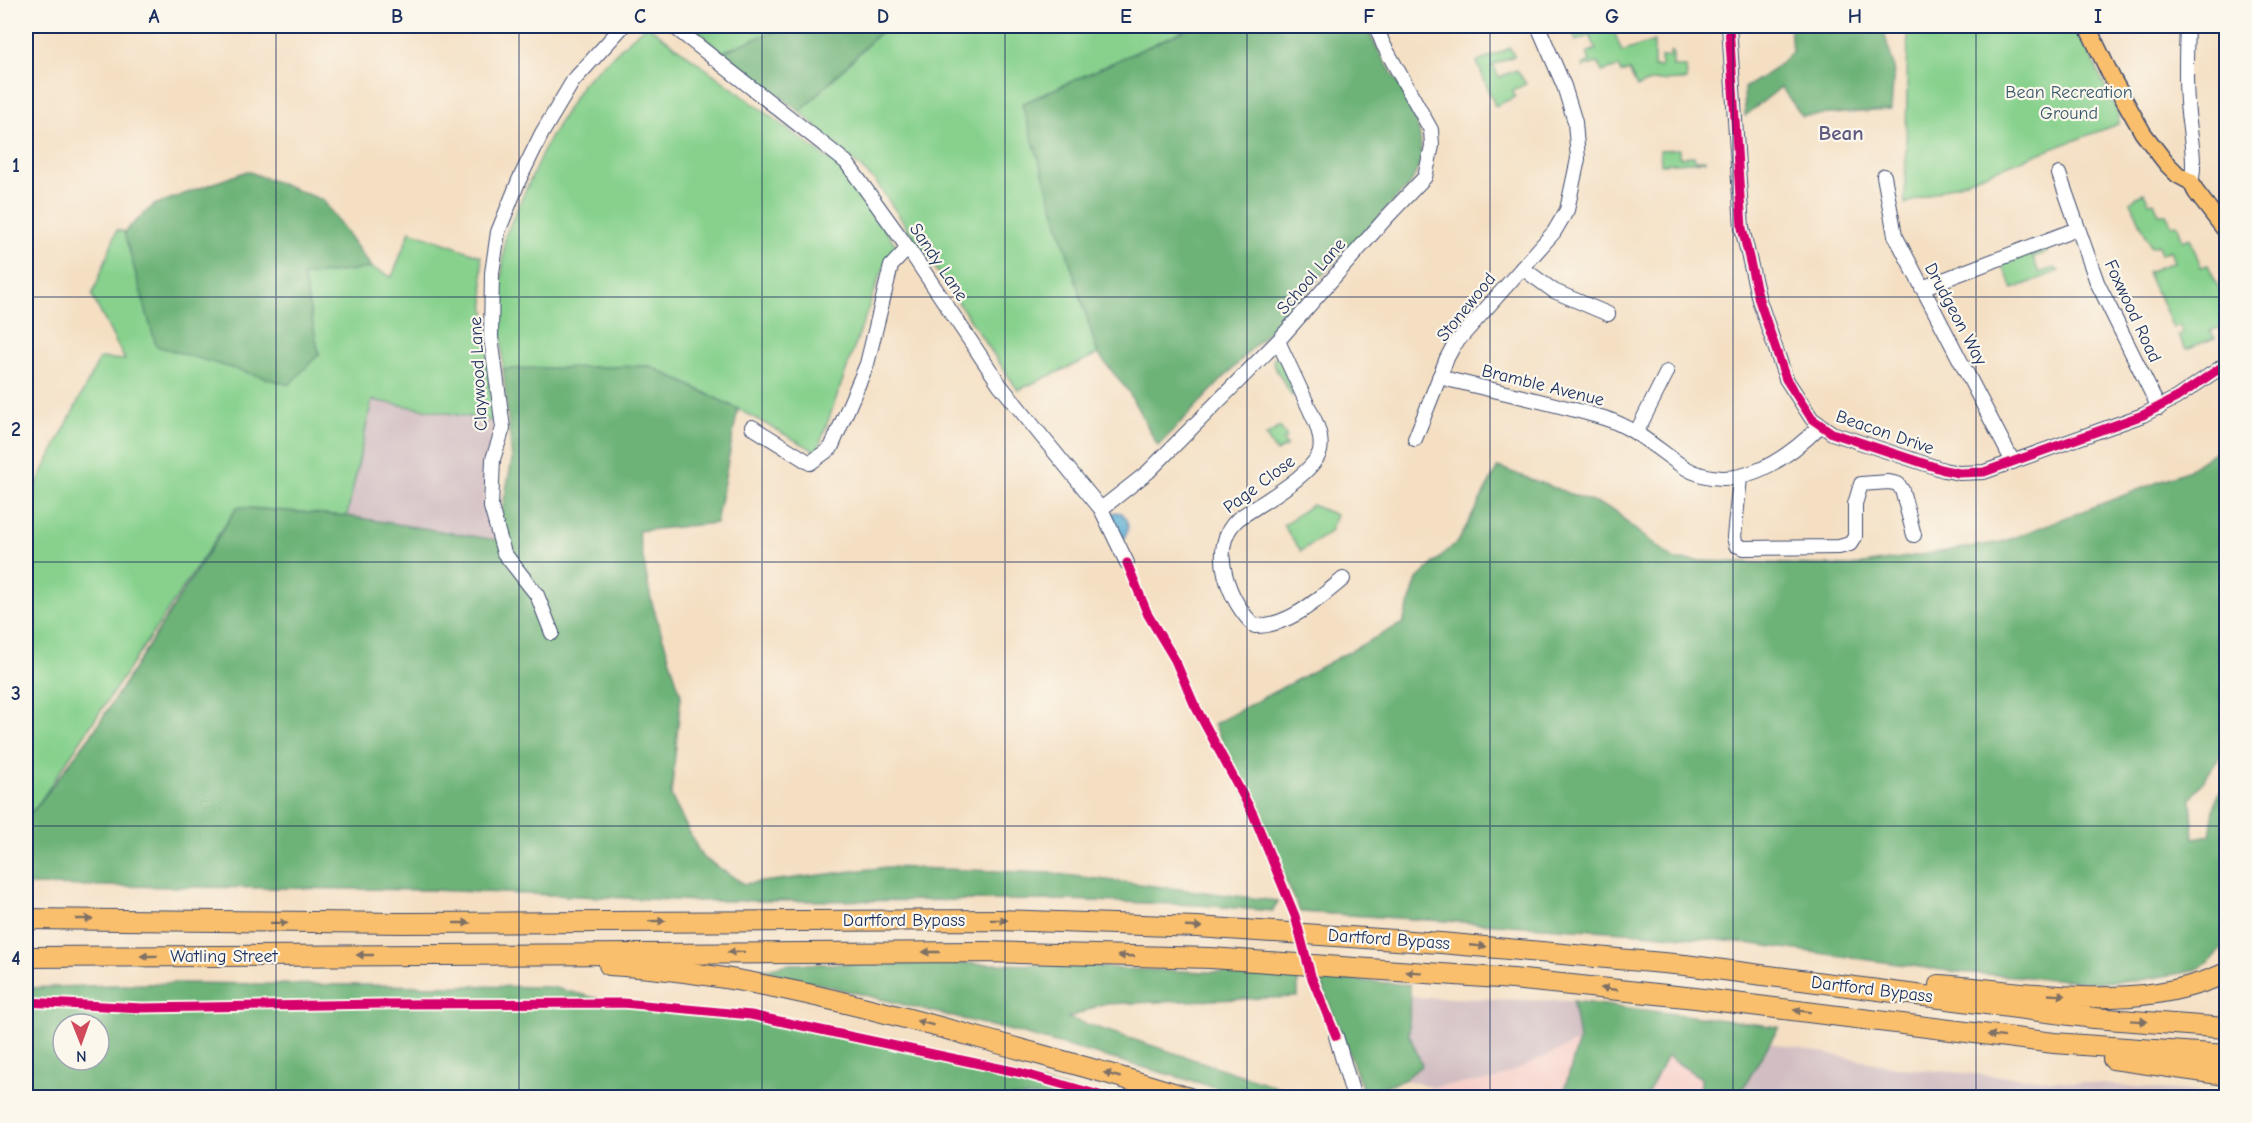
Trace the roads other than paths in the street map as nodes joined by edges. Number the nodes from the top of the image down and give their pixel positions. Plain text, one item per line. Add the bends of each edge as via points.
1 (623, 26) edge
2 (673, 26) edge
3 (1376, 26) edge
4 (1538, 26) edge
5 (1729, 26) edge
6 (2087, 26) edge
7 (2187, 26) edge
8 (2059, 174) dead end
9 (1884, 176) dead end
10 (2191, 182) junction
11 (2077, 229) junction
12 (2226, 231) edge
13 (908, 248) junction
14 (1522, 268) junction
15 (1922, 288) junction
16 (1608, 314) dead end
17 (1278, 341) junction
18 (2226, 364) edge
19 (1666, 372) dead end
20 (1439, 377) junction
21 (2159, 408) junction
22 (1820, 426) junction
23 (752, 427) dead end
24 (1636, 433) junction
25 (1415, 439) dead end
26 (2013, 462) junction
27 (1740, 478) junction
28 (1101, 509) junction
29 (1914, 535) dead end
30 (1127, 562) dead end
31 (1343, 579) dead end
32 (552, 633) dead end
33 (26, 919) edge
34 (404, 923) joint
35 (431, 955) junction
36 (26, 957) edge
37 (1685, 965) junction
38 (2226, 973) edge
39 (2226, 1028) edge
40 (1336, 1036) dead end
41 (2054, 1044) junction
42 (2226, 1055) edge
43 (2226, 1075) edge
44 (1189, 1098) edge
45 (1354, 1098) edge

1 - 32 street, Claywood Lane via 573,81 542,133 498,232 492,273 491,337 503,428 493,459 491,507 504,553 537,595
2 - 13 street, Sandy Lane via 846,162
3 - 17 street, School Lane via 1431,130 1430,164 1425,177
4 - 14 street, Stonewood via 1570,103 1578,159 1562,221
5 - 22 street, Beacon Drive via 1745,244 1781,368 1800,402
6 - 10 main road via 2143,134 2178,176
7 - 10 street via 2185,67 2194,169
8 - 11 street, Foxwood Road
9 - 15 street, Drudgeon Way via 1895,235
10 - 12 main road
11 - 15 street
11 - 21 street, Foxwood Road via 2107,304
13 - 23 street via 891,266 867,364 831,448 810,463
13 - 28 street, Sandy Lane via 1000,385
14 - 16 street, Stonewood via 1554,291
14 - 20 street, Stonewood via 1459,338
15 - 26 street, Drudgeon Way
17 - 28 street, School Lane via 1148,472
17 - 31 street, Page Close via 1316,423 1320,449 1305,473 1231,526 1224,541 1226,580 1247,618 1256,626 1265,626 1306,609
18 - 21 street, Beacon Drive
19 - 24 street
20 - 24 street, Bramble Avenue via 1606,419
20 - 25 street, Stonewood
21 - 26 street, Beacon Drive
22 - 26 street, Beacon Drive via 1843,438 1959,472 1984,472
22 - 27 street, Bramble Avenue via 1773,462
24 - 27 street, Bramble Avenue via 1698,474
27 - 29 street via 1734,537 1736,545 1744,548 1850,544 1855,537 1861,484 1898,484
28 - 30 street, Sandy Lane
33 -> 34 highway, Watling Street
34 -> 37 highway, Dartford Bypass via 999,920 1315,934
35 -> 36 highway, Watling Street
41 -> 35 highway, Dartford Bypass via 1513,979 1199,958 984,952
44 -> 35 highway via 915,1020 778,987 623,966
37 -> 38 highway via 2085,996 2160,992
37 -> 39 highway, Dartford Bypass via 2094,1018
40 - 45 street
41 - 42 highway, Dartford Bypass
41 - 43 highway via 2105,1058

